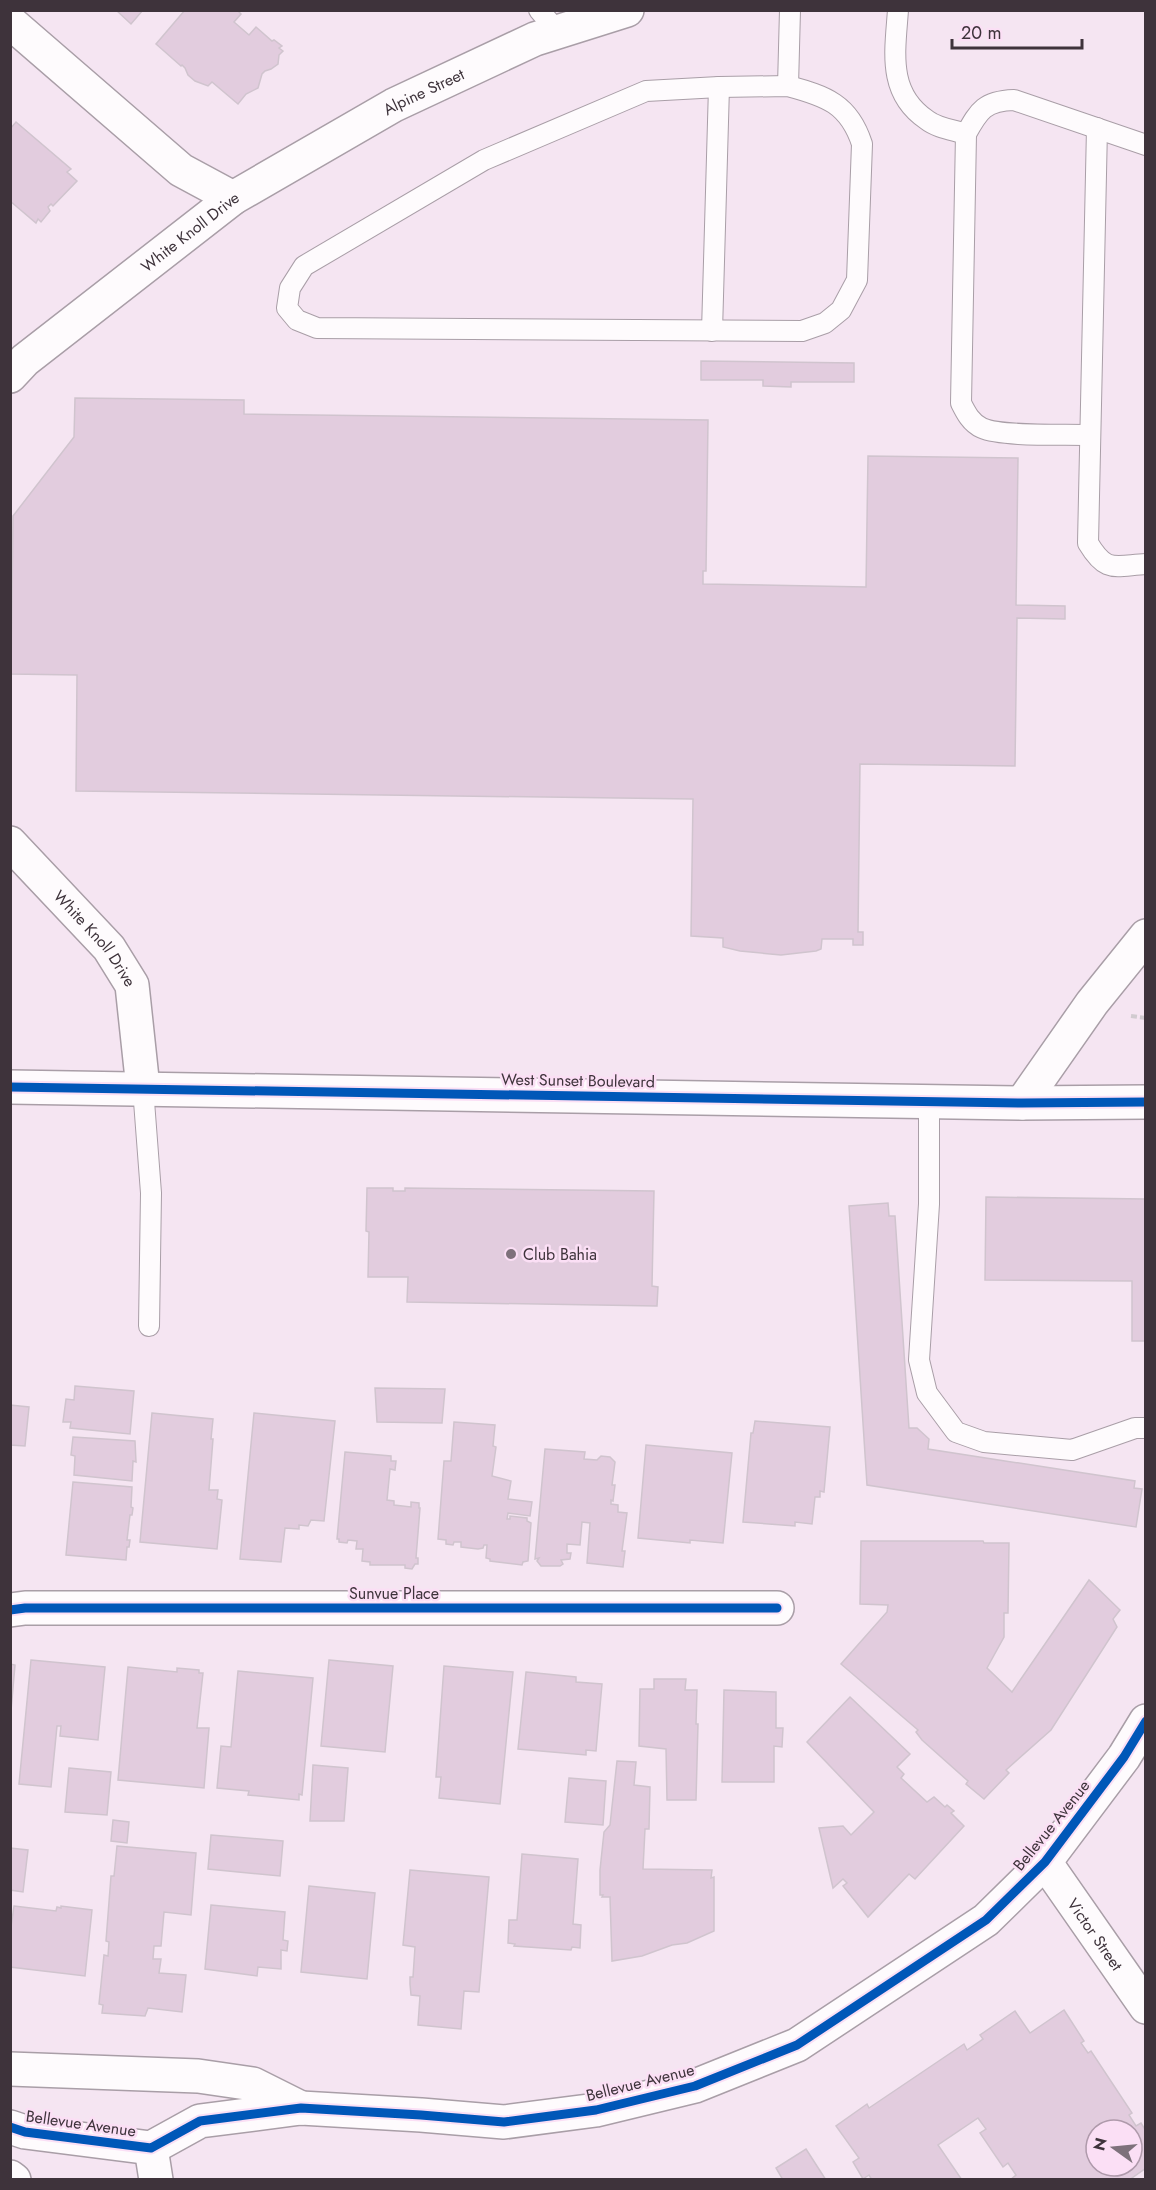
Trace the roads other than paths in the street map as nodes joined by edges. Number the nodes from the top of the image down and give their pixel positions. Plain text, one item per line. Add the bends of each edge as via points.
1 (627, 10) edge
2 (790, 10) edge
3 (898, 10) edge
4 (548, 21) edge
5 (10, 22) edge
6 (788, 86) junction
7 (719, 87) junction
8 (1097, 128) junction
9 (966, 134) junction
10 (1146, 145) edge
11 (233, 198) junction
12 (712, 331) junction
13 (10, 376) edge
14 (1090, 435) junction
15 (1146, 564) edge
16 (10, 843) edge
17 (1146, 936) edge
18 (10, 1087) edge
19 (143, 1088) junction
20 (929, 1101) junction
21 (1146, 1102) edge
22 (1022, 1103) junction
23 (150, 1326) dead end
24 (1146, 1428) edge
25 (777, 1608) dead end
26 (10, 1610) edge
27 (1146, 1721) edge
28 (1045, 1862) junction
29 (1146, 2007) edge
30 (10, 2069) edge
31 (301, 2108) junction
32 (10, 2127) edge
33 (154, 2164) edge

1 - 4 street, Alpine Street
2 - 6 lane
3 - 9 lane via 894,60 899,87 910,105 928,122
4 - 11 street, Alpine Street via 535,39 394,105
5 - 11 street, White Knoll Drive via 181,170
6 - 7 lane
6 - 12 lane via 820,94 856,126 862,144 857,280 841,310 825,323 802,331
7 - 12 lane
7 - 12 lane via 646,91 484,160 304,266 290,288 287,308 297,320 317,328
8 - 9 lane via 1014,100 998,100 979,110
8 - 10 lane
8 - 14 lane
9 - 14 lane via 961,403 966,415 980,428 996,432
11 - 13 street, White Knoll Drive via 25,360
14 - 15 lane via 1088,543 1098,559 1109,566
16 - 19 street, White Knoll Drive via 109,948 132,985
17 - 22 street via 1092,1002
18 - 19 street, West Sunset Boulevard
19 - 20 street, West Sunset Boulevard
19 - 23 lane via 151,1194
20 - 22 street, West Sunset Boulevard
20 - 24 lane via 919,1360 927,1393 956,1432 984,1442 1072,1450 1135,1428
21 - 22 street, West Sunset Boulevard
25 - 26 street, Sunvue Place
27 - 28 street, Bellevue Avenue via 1124,1758
28 - 29 street, Victor Street
28 - 31 street, Bellevue Avenue via 986,1920 797,2045 695,2086 596,2110 504,2122
30 - 31 street, Bellevue Avenue via 198,2076 253,2084
31 - 33 street, Bellevue Avenue via 200,2121
32 - 33 street, Bellevue Avenue

